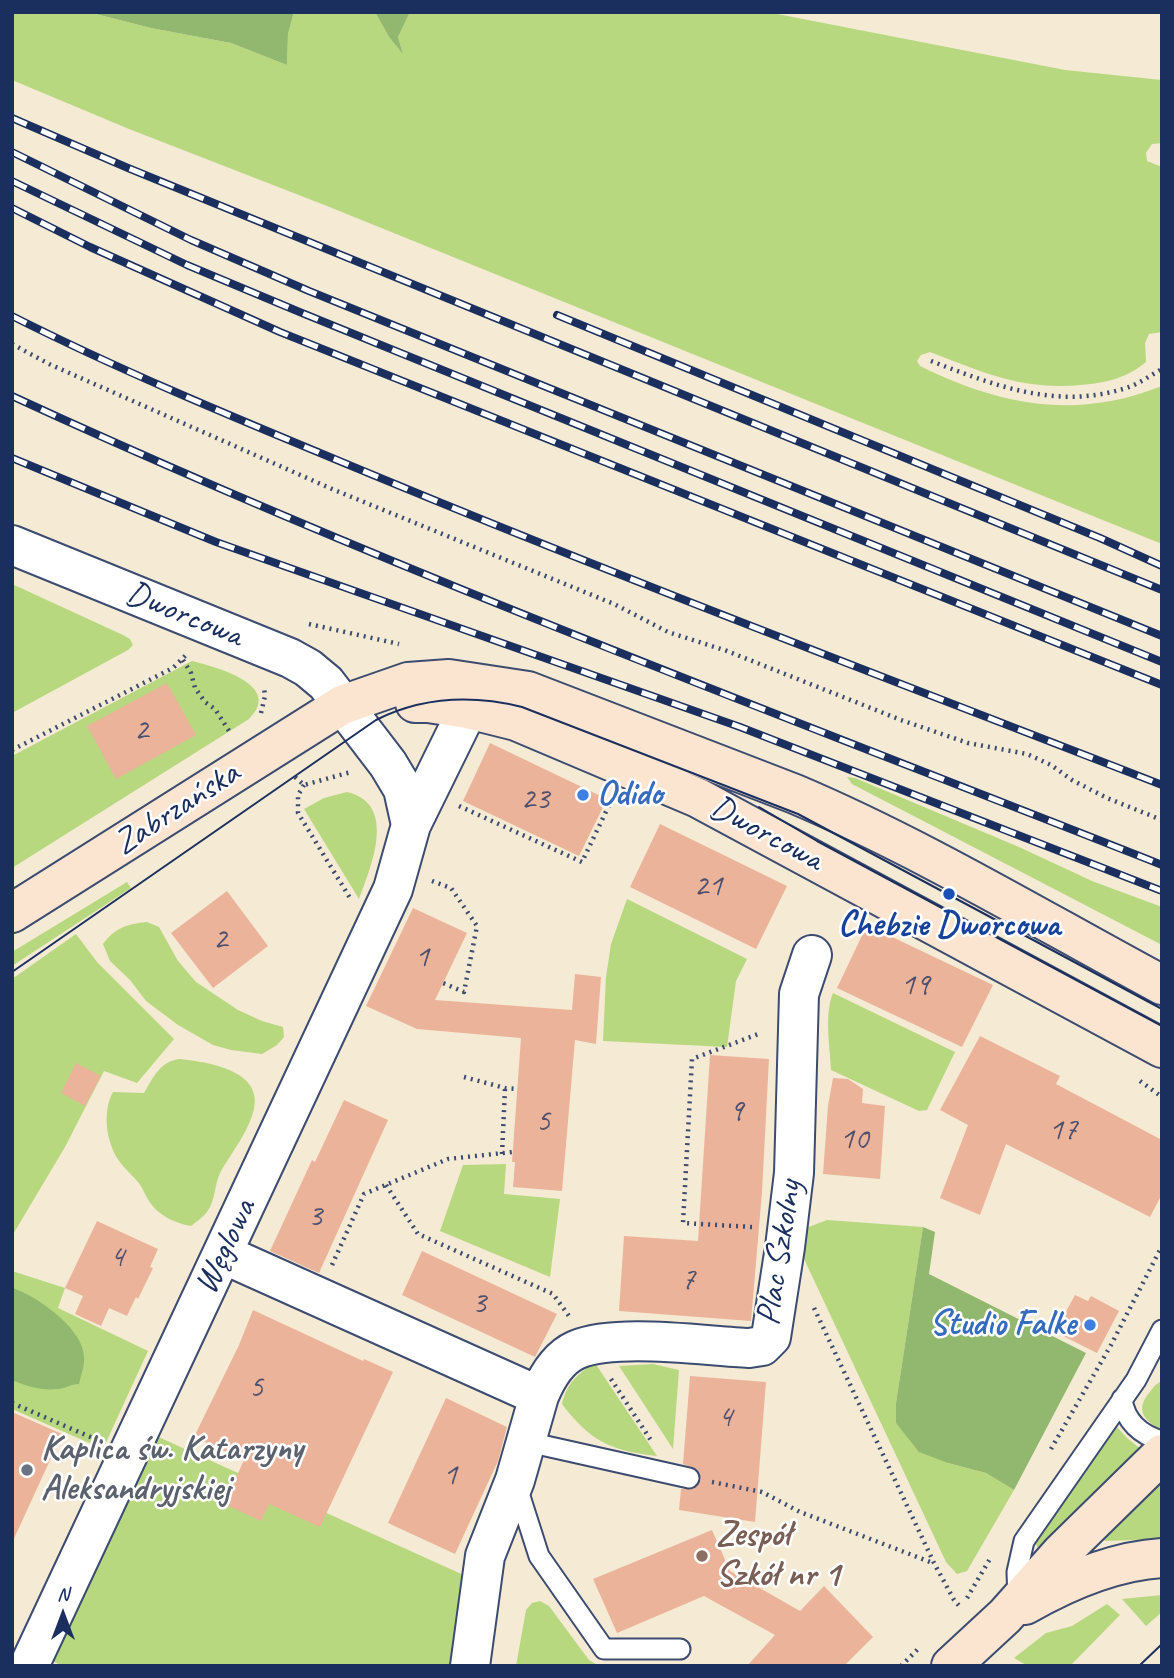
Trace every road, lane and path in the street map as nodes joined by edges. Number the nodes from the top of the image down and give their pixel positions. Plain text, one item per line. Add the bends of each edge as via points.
1 (12, 344) edge
2 (931, 361) dead end
3 (1162, 369) edge
4 (12, 545) edge
5 (175, 647) dead end
6 (188, 653) junction
7 (195, 656) dead end
8 (183, 660) junction
9 (258, 680) dead end
10 (458, 694) junction
11 (342, 705) junction
12 (260, 715) dead end
13 (242, 730) dead end
14 (12, 750) edge
15 (617, 788) dead end
16 (455, 804) dead end
17 (1162, 820) edge
18 (411, 825) junction
19 (422, 877) dead end
20 (12, 913) edge
21 (812, 955) dead end
22 (443, 983) dead end
23 (1162, 985) edge
24 (798, 1030) junction
25 (1162, 1048) edge
26 (464, 1077) dead end
27 (505, 1088) junction
28 (518, 1089) dead end
29 (513, 1152) dead end
30 (502, 1154) junction
31 (386, 1185) junction
32 (787, 1230) junction
33 (1162, 1246) edge
34 (223, 1254) junction
35 (317, 1297) junction
36 (809, 1298) dead end
37 (1162, 1330) edge
38 (589, 1346) junction
39 (539, 1396) junction
40 (1122, 1399) junction
41 (12, 1402) edge
42 (1162, 1441) edge
43 (102, 1442) dead end
44 (527, 1442) junction
45 (1162, 1454) edge
46 (1046, 1458) dead end
47 (681, 1476) junction
48 (515, 1480) junction
49 (995, 1550) dead end
50 (1162, 1558) edge
51 (934, 1563) junction
52 (1011, 1608) junction
53 (680, 1649) dead end
54 (29, 1666) edge
55 (470, 1666) edge
56 (951, 1666) edge

1 - 17 path via 320,484 614,604 668,632 968,743 1027,754 1107,798
2 - 3 path via 999,387 1058,397 1132,386
4 - 11 street, Dworcowa via 290,658 326,682
5 - 6 path
6 - 7 path
6 - 8 path
8 - 13 path via 195,688 233,737
8 - 14 path
9 - 12 path via 265,696
10 - 11 main road, Dworcowa via 428,703
10 - 18 street, Węglowa
10 - 23 main road, Dworcowa via 527,691 817,803
10 - 25 main road, Dworcowa via 698,798
11 - 18 street, Węglowa via 403,789
11 - 20 main road, Zabrzańska
15 - 16 path via 582,862
18 - 34 street, Węglowa via 393,889
19 - 22 path via 451,888 477,926 464,992
21 - 24 street, Plac Szkolny via 799,994
24 - 32 street, Plac Szkolny via 794,1173
24 - 32 path via 768,1030 692,1059 683,1223
26 - 27 path
27 - 28 path
27 - 30 path
29 - 30 path
30 - 31 path via 448,1159
31 - 35 path via 364,1194
31 - 38 path via 418,1234 553,1294
32 - 38 street, Plac Szkolny via 771,1337 762,1346 629,1341
33 - 46 path
34 - 35 street
34 - 54 street, Węglowa
35 - 39 street
36 - 51 path
37 - 40 lane
38 - 39 street, Plac Szkolny via 573,1351 556,1367
38 - 47 path
39 - 44 street, Plac Szkolny
40 - 42 lane via 1129,1420 1147,1437
40 - 52 lane via 1024,1541
41 - 43 path
44 - 47 lane
44 - 48 street, Plac Szkolny
45 - 52 main road via 1060,1553
47 - 51 path via 762,1492 800,1512
48 - 53 lane via 539,1556 604,1649
48 - 55 street, Plac Szkolny via 485,1556
49 - 51 path via 962,1608
50 - 52 main road via 1132,1561
52 - 56 main road

